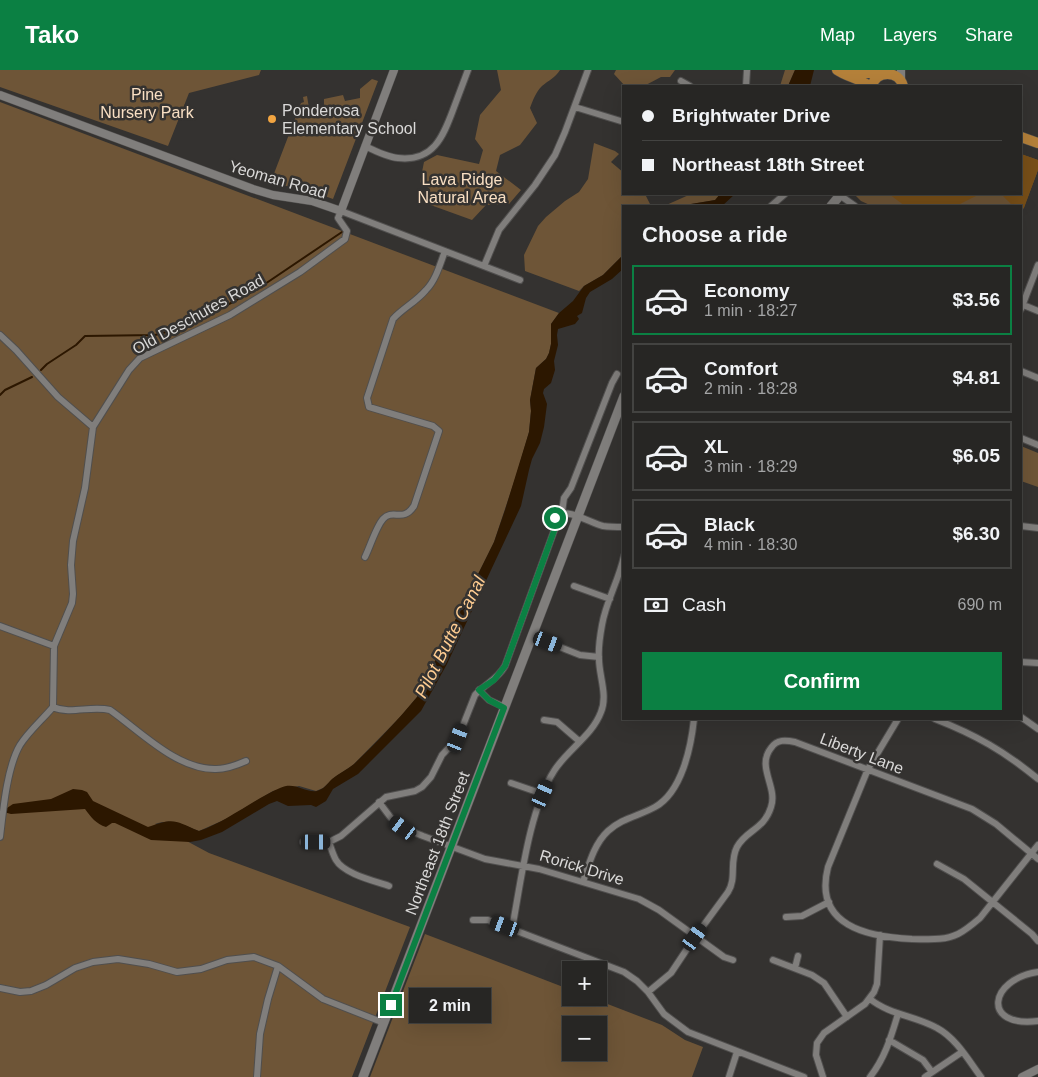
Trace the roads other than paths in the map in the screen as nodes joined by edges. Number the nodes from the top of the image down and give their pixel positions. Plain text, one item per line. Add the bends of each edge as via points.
1 (394, 70) edge
2 (468, 70) edge
3 (588, 70) edge
4 (747, 70) edge
5 (837, 70) edge
6 (850, 70) edge
7 (884, 72) edge
8 (681, 81) dead end
9 (902, 81) edge
10 (688, 85) edge
11 (746, 85) edge
12 (868, 85) edge
13 (871, 85) edge
14 (0, 96) edge
15 (575, 107) junction
16 (622, 121) edge
17 (1026, 141) edge
18 (365, 146) junction
19 (1038, 150) edge
20 (784, 195) edge
21 (840, 195) edge
22 (772, 205) edge
23 (854, 205) edge
24 (340, 211) junction
25 (445, 251) junction
26 (1038, 265) edge
27 (484, 266) junction
28 (520, 280) dead end
29 (1022, 306) edge
30 (1038, 311) edge
31 (0, 335) edge
32 (1022, 371) edge
33 (617, 374) dead end
34 (1038, 378) edge
35 (622, 401) edge
36 (92, 426) junction
37 (1022, 438) edge
38 (1038, 444) edge
39 (562, 512) junction
40 (578, 517) junction
41 (1022, 526) edge
42 (622, 527) edge
43 (1038, 528) edge
44 (365, 557) dead end
45 (622, 565) edge
46 (574, 586) dead end
47 (610, 599) junction
48 (0, 626) edge
49 (532, 636) junction
50 (54, 646) junction
51 (598, 657) junction
52 (1022, 662) edge
53 (1038, 663) edge
54 (479, 690) junction
55 (54, 707) junction
56 (504, 708) junction
57 (1022, 718) edge
58 (544, 720) dead end
59 (694, 720) edge
60 (897, 720) edge
61 (937, 720) edge
62 (1038, 729) edge
63 (579, 742) junction
64 (246, 762) dead end
65 (868, 769) junction
66 (1038, 779) edge
67 (511, 783) dead end
68 (543, 794) junction
69 (379, 802) junction
70 (0, 837) edge
71 (303, 842) dead end
72 (329, 842) junction
73 (1038, 845) edge
74 (452, 846) junction
75 (1031, 853) junction
76 (1038, 859) edge
77 (937, 864) dead end
78 (524, 865) junction
79 (583, 882) junction
80 (389, 886) dead end
81 (829, 902) junction
82 (993, 902) junction
83 (786, 917) dead end
84 (473, 920) dead end
85 (512, 929) junction
86 (880, 935) junction
87 (695, 937) junction
88 (1038, 941) edge
89 (798, 956) dead end
90 (733, 960) dead end
91 (773, 960) dead end
92 (278, 966) junction
93 (795, 968) junction
94 (1038, 972) edge
95 (0, 988) edge
96 (648, 992) junction
97 (870, 999) junction
98 (898, 1014) junction
99 (847, 1017) junction
100 (1038, 1021) edge
101 (384, 1023) junction
102 (889, 1040) junction
103 (737, 1052) junction
104 (962, 1052) junction
105 (1038, 1069) edge
106 (932, 1072) junction
107 (257, 1077) edge
108 (363, 1077) edge
109 (729, 1077) edge
110 (804, 1077) edge
111 (823, 1077) edge
112 (870, 1077) edge
113 (926, 1077) edge
114 (981, 1077) edge
115 (1022, 1077) edge

1 - 18 street
2 - 18 street via 443,137 434,147 415,157 398,158
3 - 15 street
4 - 11 street
5 - 12 highway
6 - 7 highway
7 - 9 highway via 892,72
7 - 13 highway
8 - 10 street
14 - 24 street, Yeoman Road via 253,189 312,201
15 - 16 street
15 - 27 street via 555,155 499,230
17 - 19 highway
18 - 24 street
20 - 22 street
21 - 23 street
24 - 25 street, Yeoman Road
24 - 36 street, Old Deschutes Road via 339,221 347,231 344,239 300,272 230,315 140,358
25 - 27 street, Yeoman Road
25 - 44 street via 432,283 393,319 367,398 369,407 433,426 439,431 410,513 383,519
26 - 29 street
27 - 28 street, Yeoman Road
29 - 30 street
31 - 36 street via 58,397
32 - 34 street
33 - 39 street via 572,488 564,498
35 - 40 main road, Northeast 18th Street
36 - 50 street, Old Deschutes Road via 84,488 72,541 72,603
37 - 38 street
39 - 40 street
39 - 54 street via 555,518 554,531 505,666 494,680
40 - 42 street via 603,526
40 - 49 main road, Northeast 18th Street
41 - 43 street
45 - 47 street
46 - 47 street
47 - 51 street via 602,623
48 - 50 street
49 - 51 street via 580,655
49 - 56 main road, Northeast 18th Street
50 - 55 street, Old Deschutes Road
51 - 63 street via 604,698 602,709 593,727
52 - 53 street
54 - 56 street
54 - 69 street via 458,738 442,755 427,782 415,791 394,794
55 - 64 street via 110,710 165,751 200,768 217,770
55 - 70 street via 26,737 12,763
56 - 74 main road, Northeast 18th Street
57 - 62 street
58 - 63 street via 557,722
59 - 79 street via 686,762 672,790 658,806 617,823 607,832 594,853
60 - 65 street
61 - 66 street via 988,742
63 - 68 street via 554,771
65 - 75 street, Liberty Lane via 972,809
65 - 81 street via 828,867 825,879
65 - 87 street, Liberty Lane via 795,742 786,740 772,746 766,760 773,796 769,814 759,828 738,845 733,859 732,884
67 - 68 street
68 - 78 street
69 - 72 street via 341,836
69 - 74 street, Rorick Drive via 403,828
71 - 72 street
72 - 80 street via 337,862 344,868
73 - 75 street
74 - 78 street, Rorick Drive via 485,858
74 - 101 main road, Northeast 18th Street
75 - 76 street, Liberty Lane
75 - 82 street
77 - 82 street via 964,879
78 - 79 street, Rorick Drive
78 - 85 street
79 - 87 street, Rorick Drive via 647,903
81 - 83 street via 802,916
81 - 86 street via 850,927
82 - 86 street via 969,928 944,939
82 - 88 street
84 - 85 street via 488,920
85 - 96 street via 624,972
86 - 97 street via 877,984
87 - 90 street, Rorick Drive
87 - 96 street, Liberty Lane via 671,973
89 - 93 street
91 - 93 street
92 - 95 street via 254,957 227,960 201,970 177,972 118,960 93,962 75,968 31,991
92 - 101 street via 323,999
92 - 107 street via 260,1034
93 - 99 street via 824,984
94 - 100 street via 1014,980 1000,992 998,1000 999,1008 1010,1020 1019,1023
96 - 103 street via 656,1006 676,1024
97 - 98 street
97 - 99 street
98 - 102 street
98 - 104 street via 936,1027
99 - 111 street via 824,1033 817,1043 816,1055
101 - 108 main road, Northeast 18th Street
102 - 106 street via 922,1060
102 - 112 street
103 - 109 street
103 - 110 street
104 - 106 street
104 - 114 street
105 - 115 street
106 - 113 street

